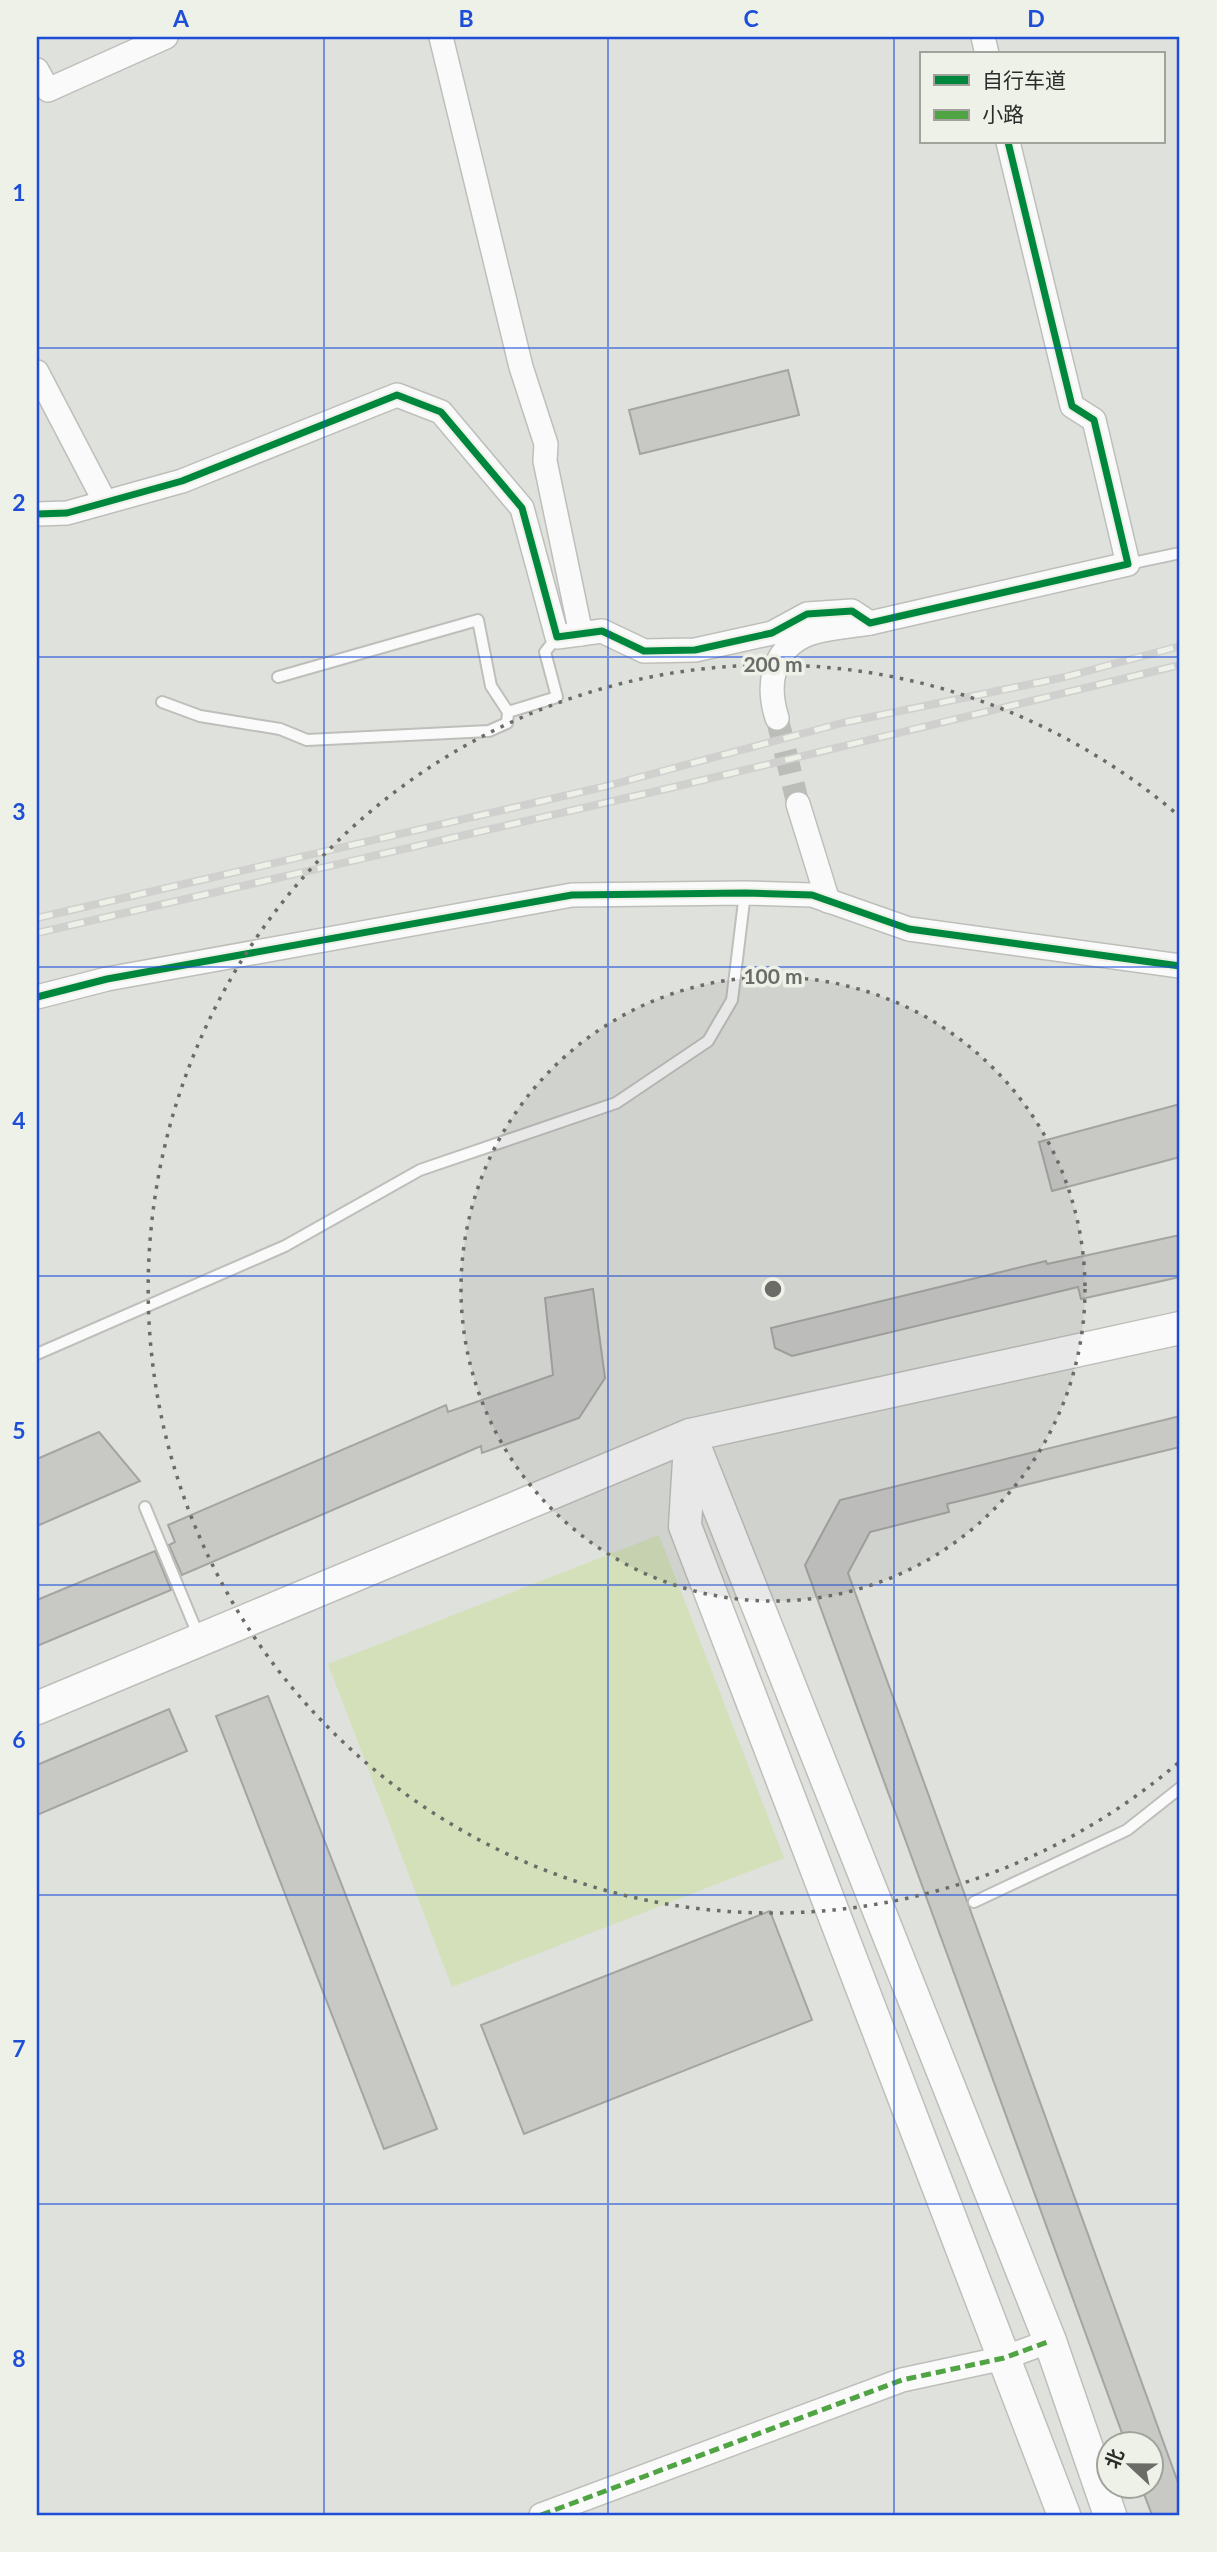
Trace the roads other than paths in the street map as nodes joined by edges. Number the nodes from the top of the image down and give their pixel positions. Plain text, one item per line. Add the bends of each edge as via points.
1 (166, 37) edge
2 (441, 37) edge
3 (37, 70) edge
4 (1008, 144) edge
5 (37, 372) edge
6 (105, 502) junction
7 (37, 514) edge
8 (1180, 553) edge
9 (1128, 564) junction
10 (870, 623) junction
11 (581, 634) junction
12 (557, 637) junction
13 (278, 677) dead end
14 (162, 702) dead end
15 (508, 712) junction
16 (777, 718) tunnel mouth
17 (799, 804) tunnel mouth
18 (745, 893) junction
19 (828, 901) junction
20 (1180, 966) edge
21 (37, 998) edge
22 (1180, 1328) edge
23 (37, 1354) edge
24 (690, 1435) junction
25 (145, 1507) dead end
26 (200, 1639) junction
27 (37, 1708) edge
28 (1180, 1788) edge
29 (974, 1902) dead end
30 (1050, 2341) junction
31 (1004, 2358) junction
32 (541, 2515) edge
33 (1064, 2515) edge
34 (1110, 2515) edge

1 - 3 street via 48,90
2 - 11 street via 521,367 546,444 545,461
4 - 9 street via 1072,406 1094,420
5 - 6 street
6 - 7 street via 67,513
6 - 12 street via 182,481 397,395 441,412 522,508
8 - 9 lane
9 - 10 street
10 - 11 street via 852,611 807,614 772,633 695,650 643,651 602,631
10 - 16 street via 805,635 789,646 771,680
11 - 12 street
12 - 15 lane via 545,652 557,697
13 - 15 lane via 478,620 491,686
14 - 15 lane via 200,716 280,729 307,740 489,731 507,723
17 - 19 street
18 - 19 street via 812,895
18 - 21 street via 572,895 120,977
18 - 23 lane via 732,999 708,1041 616,1103 420,1170 285,1245
19 - 20 street via 909,929
22 - 24 street
24 - 26 street
24 - 30 street
24 - 31 street via 685,1526
25 - 26 lane
26 - 27 street
28 - 29 lane via 1127,1829
30 - 31 street
30 - 34 street
31 - 32 street via 902,2380
31 - 33 street

